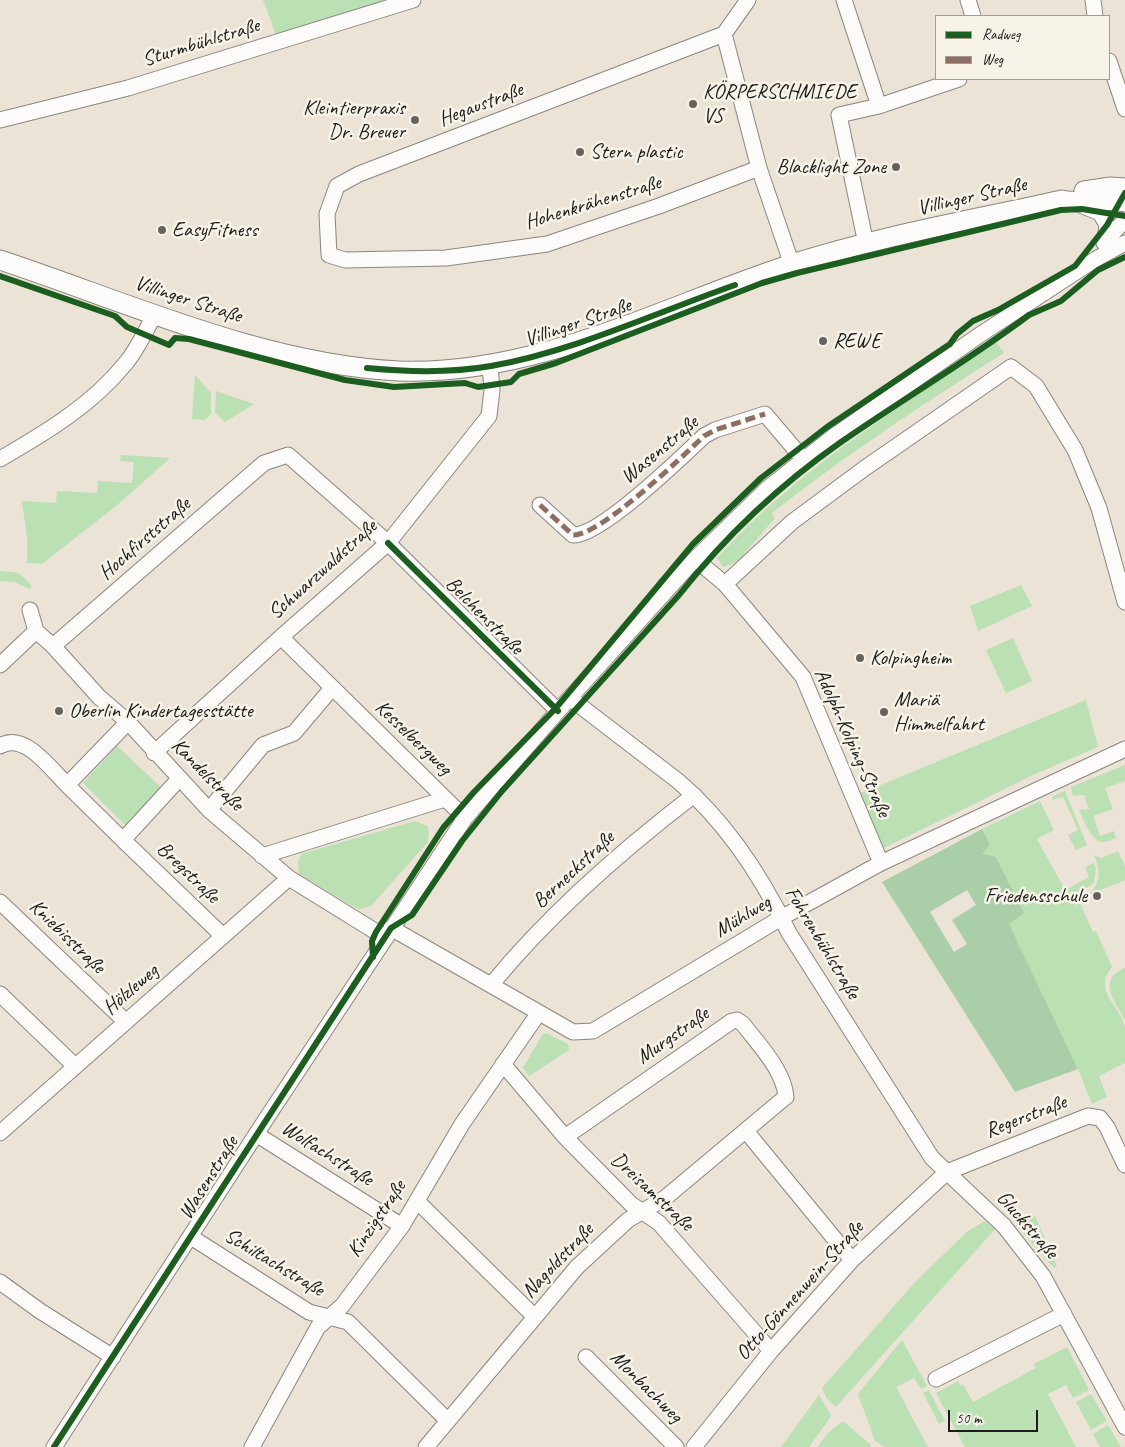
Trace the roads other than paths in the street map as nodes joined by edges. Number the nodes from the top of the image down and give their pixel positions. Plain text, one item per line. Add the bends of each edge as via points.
1 (413, 0) edge
2 (748, 0) edge
3 (844, 0) edge
4 (968, 0) edge
5 (1093, 0) edge
6 (974, 15) edge
7 (1095, 15) edge
8 (724, 34) junction
9 (1110, 64) edge
10 (955, 80) edge
11 (879, 106) junction
12 (1125, 109) edge
13 (0, 120) edge
14 (759, 168) junction
15 (1120, 185) edge
16 (1067, 201) junction
17 (1125, 202) edge
18 (1125, 220) edge
19 (1119, 242) edge
20 (866, 244) junction
21 (0, 260) edge
22 (345, 260) joint
23 (792, 264) junction
24 (154, 314) junction
25 (490, 366) junction
26 (0, 460) edge
27 (804, 460) junction
28 (264, 463) joint
29 (540, 505) dead end
30 (388, 543) junction
31 (695, 559) junction
32 (725, 584) junction
33 (1125, 602) edge
34 (30, 610) dead end
35 (36, 631) junction
36 (280, 637) junction
37 (54, 646) junction
38 (0, 665) edge
39 (332, 688) junction
40 (570, 698) junction
41 (558, 711) junction
42 (128, 722) junction
43 (0, 746) edge
44 (1125, 749) edge
45 (154, 753) junction
46 (179, 780) junction
47 (67, 785) junction
48 (694, 795) junction
49 (446, 799) junction
50 (209, 810) junction
51 (465, 818) junction
52 (124, 840) junction
53 (262, 856) junction
54 (881, 862) junction
55 (289, 878) junction
56 (0, 902) edge
57 (782, 918) junction
58 (389, 933) junction
59 (223, 936) junction
60 (492, 984) junction
61 (0, 994) edge
62 (538, 1014) junction
63 (126, 1022) junction
64 (503, 1064) junction
65 (76, 1066) junction
66 (746, 1131) junction
67 (0, 1133) edge
68 (256, 1134) junction
69 (565, 1137) junction
70 (1125, 1166) edge
71 (947, 1172) junction
72 (417, 1201) junction
73 (644, 1212) junction
74 (402, 1226) junction
75 (191, 1237) junction
76 (852, 1260) junction
77 (0, 1282) edge
78 (1064, 1314) junction
79 (329, 1317) junction
80 (535, 1317) junction
81 (771, 1352) junction
82 (113, 1357) junction
83 (586, 1358) dead end
84 (936, 1380) dead end
85 (447, 1420) junction
86 (1125, 1427) edge
87 (54, 1447) edge
88 (252, 1447) edge
89 (426, 1447) edge
90 (676, 1447) edge
91 (694, 1447) edge

1 - 13 street, Sturmbühlstraße via 128,88
2 - 8 street
3 - 11 street
4 - 6 street
5 - 7 street
8 - 14 street
8 - 22 street, Hegaustraße via 359,174 337,186 327,214 329,255
9 - 12 street
10 - 11 street
11 - 20 street via 839,116
14 - 22 street, Hohenkrähenstraße via 547,244 446,258
14 - 23 street
15 - 16 main road, Villinger Straße via 1070,193
16 - 17 main road, Villinger Straße
16 - 19 street via 1100,213
16 - 20 main road, Villinger Straße
18 - 19 street, Wasenstraße
19 - 27 street, Wasenstraße via 981,334
20 - 23 main road, Villinger Straße
21 - 24 main road, Villinger Straße
23 - 25 main road, Villinger Straße via 541,355
24 - 25 main road, Villinger Straße via 282,353 352,366 418,371
24 - 26 street via 125,364 104,386 64,420
25 - 30 street, Schwarzwaldstraße via 489,416
27 - 29 street, Wasenstraße via 765,414 704,436 638,497 585,533 573,535
27 - 31 street, Wasenstraße via 768,488
28 - 30 street, Belchenstraße via 288,455
28 - 37 street, Hochfirststraße
30 - 36 street, Schwarzwaldstraße
30 - 41 street, Belchenstraße
31 - 32 street, Adolph-Kolping-Straße
31 - 40 street, Wasenstraße
32 - 33 street via 792,522 1011,366 1036,386 1075,450 1099,508
32 - 54 street, Adolph-Kolping-Straße via 803,677
34 - 35 street
35 - 37 street, Kandelstraße
35 - 38 street
36 - 39 street, Kesselbergweg
36 - 45 street, Schwarzwaldstraße
37 - 42 street, Kandelstraße via 99,697
39 - 49 street, Kesselbergweg
39 - 50 street via 294,733 263,745
40 - 41 street, Wasenstraße
40 - 48 street, Fohrenbühlstraße
41 - 51 street, Wasenstraße
42 - 45 street, Kandelstraße
42 - 47 street
43 - 47 street, Bregstraße via 13,740 24,744
44 - 54 street, Mühlweg
45 - 46 street, Kandelstraße
46 - 50 street, Kandelstraße
46 - 52 street
47 - 52 street, Bregstraße
48 - 57 street, Fohrenbühlstraße via 724,828
48 - 60 street, Berneckstraße via 613,860 553,917
49 - 51 street, Kesselbergweg
49 - 53 street
50 - 53 street, Kandelstraße
51 - 58 street, Wasenstraße
52 - 59 street, Bregstraße
53 - 55 street, Kandelstraße
54 - 57 street, Mühlweg
55 - 58 street, Kandelstraße
55 - 59 street, Hölzleweg
56 - 63 street, Kniebisstraße
57 - 62 street, Mühlweg via 593,1031 573,1032
57 - 71 street, Fohrenbühlstraße via 788,933 932,1158
58 - 60 street, Mühlweg
58 - 68 street, Wasenstraße
59 - 63 street, Hölzleweg
60 - 62 street, Mühlweg
61 - 65 street
62 - 64 street, Kinzigstraße
63 - 65 street, Hölzleweg
64 - 69 street, Dreisamstraße
64 - 72 street, Kinzigstraße via 462,1124
65 - 67 street, Hölzleweg
66 - 69 street, Murgstraße via 786,1097 776,1070 737,1020
66 - 73 street, Nagoldstraße
66 - 76 street
68 - 74 street, Wolfachstraße
68 - 75 street, Wasenstraße
69 - 73 street, Dreisamstraße via 631,1204
70 - 71 street, Regerstraße via 1100,1118 1088,1116
71 - 76 street, Otto-Gönnenwein-Straße
71 - 78 street, Gluckstraße via 1018,1242 1043,1276
72 - 74 street, Kinzigstraße
72 - 80 street
73 - 80 street, Nagoldstraße via 628,1220 577,1267
73 - 81 street, Dreisamstraße via 659,1223
74 - 79 street, Kinzigstraße via 342,1306
75 - 79 street, Schiltachstraße via 309,1312
75 - 82 street, Wasenstraße
76 - 81 street, Otto-Gönnenwein-Straße
77 - 82 street
78 - 84 street
78 - 86 street, Gluckstraße
79 - 85 street, Schiltachstraße via 348,1322
79 - 88 street, Kinzigstraße via 309,1342
80 - 85 street, Nagoldstraße
81 - 91 street, Otto-Gönnenwein-Straße
82 - 87 street, Wasenstraße
83 - 90 street, Monbachweg
85 - 89 street, Nagoldstraße

